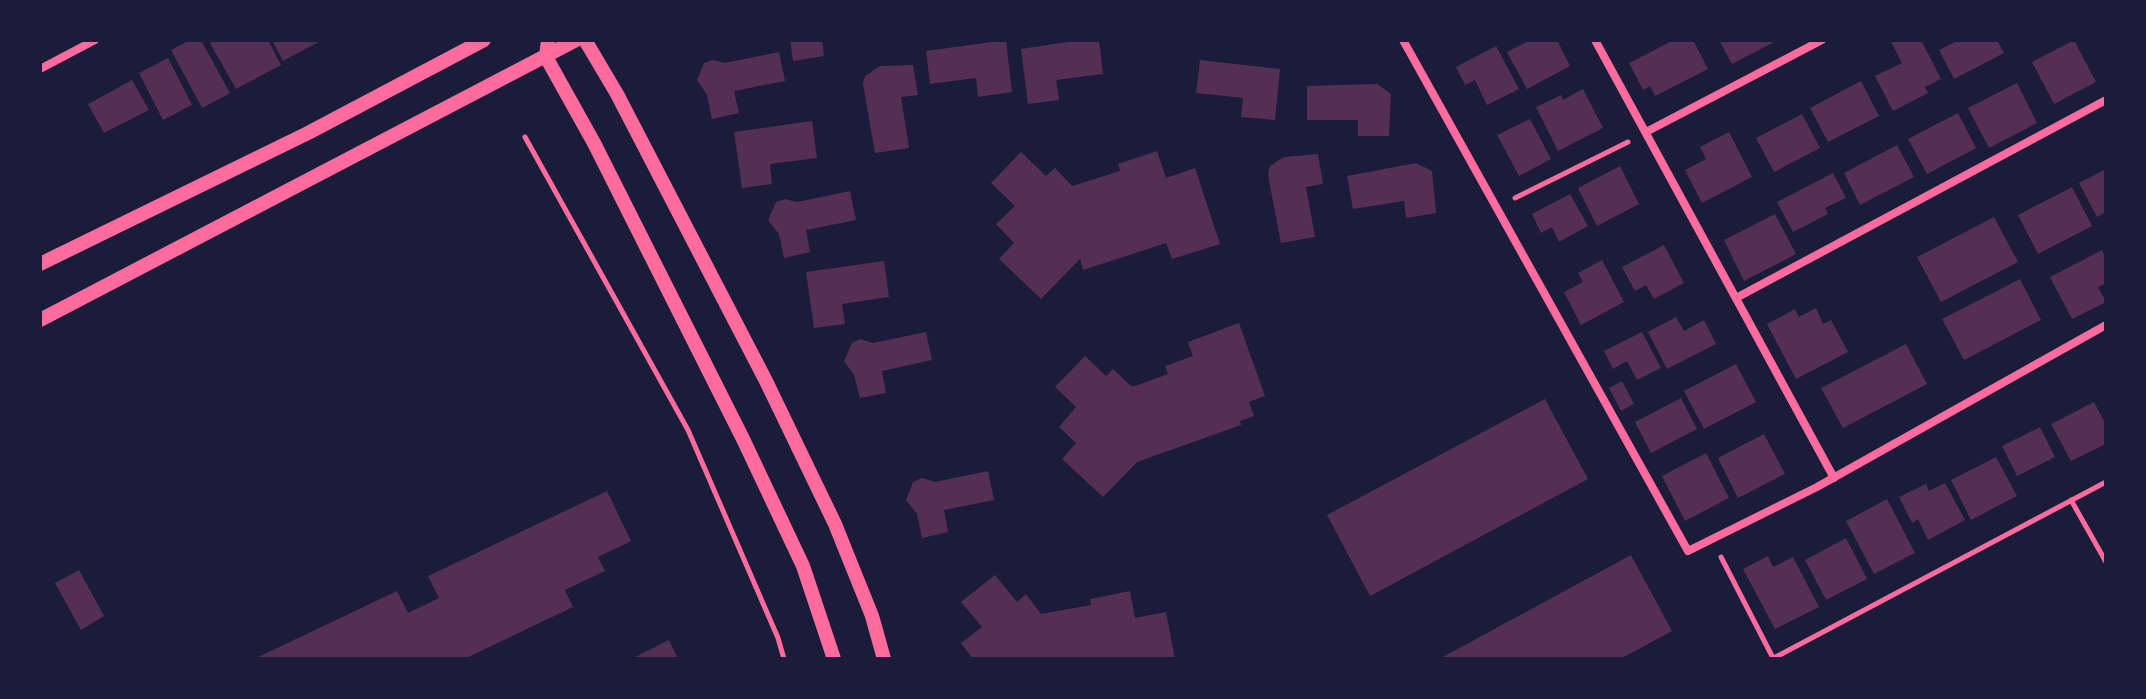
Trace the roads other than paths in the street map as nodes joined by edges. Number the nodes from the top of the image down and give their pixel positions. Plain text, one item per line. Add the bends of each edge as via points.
1 (95, 40) edge
2 (484, 40) edge
3 (548, 40) edge
4 (576, 40) edge
5 (585, 40) edge
6 (1403, 40) edge
7 (1595, 40) edge
8 (1822, 40) edge
9 (546, 57) junction
10 (40, 69) edge
11 (2106, 100) edge
12 (1646, 132) junction
13 (40, 264) edge
14 (1736, 298) junction
15 (40, 320) edge
16 (2106, 325) edge
17 (1834, 478) junction
18 (834, 659) edge
19 (884, 659) edge

1 - 10 street
2 - 13 street
3 - 9 street
4 - 9 street
5 - 19 street via 835,524
6 - 17 street via 1688,551
7 - 12 street
8 - 12 street
9 - 15 street
9 - 18 street via 743,439 803,566
11 - 14 street
12 - 14 street
14 - 17 street
16 - 17 street

